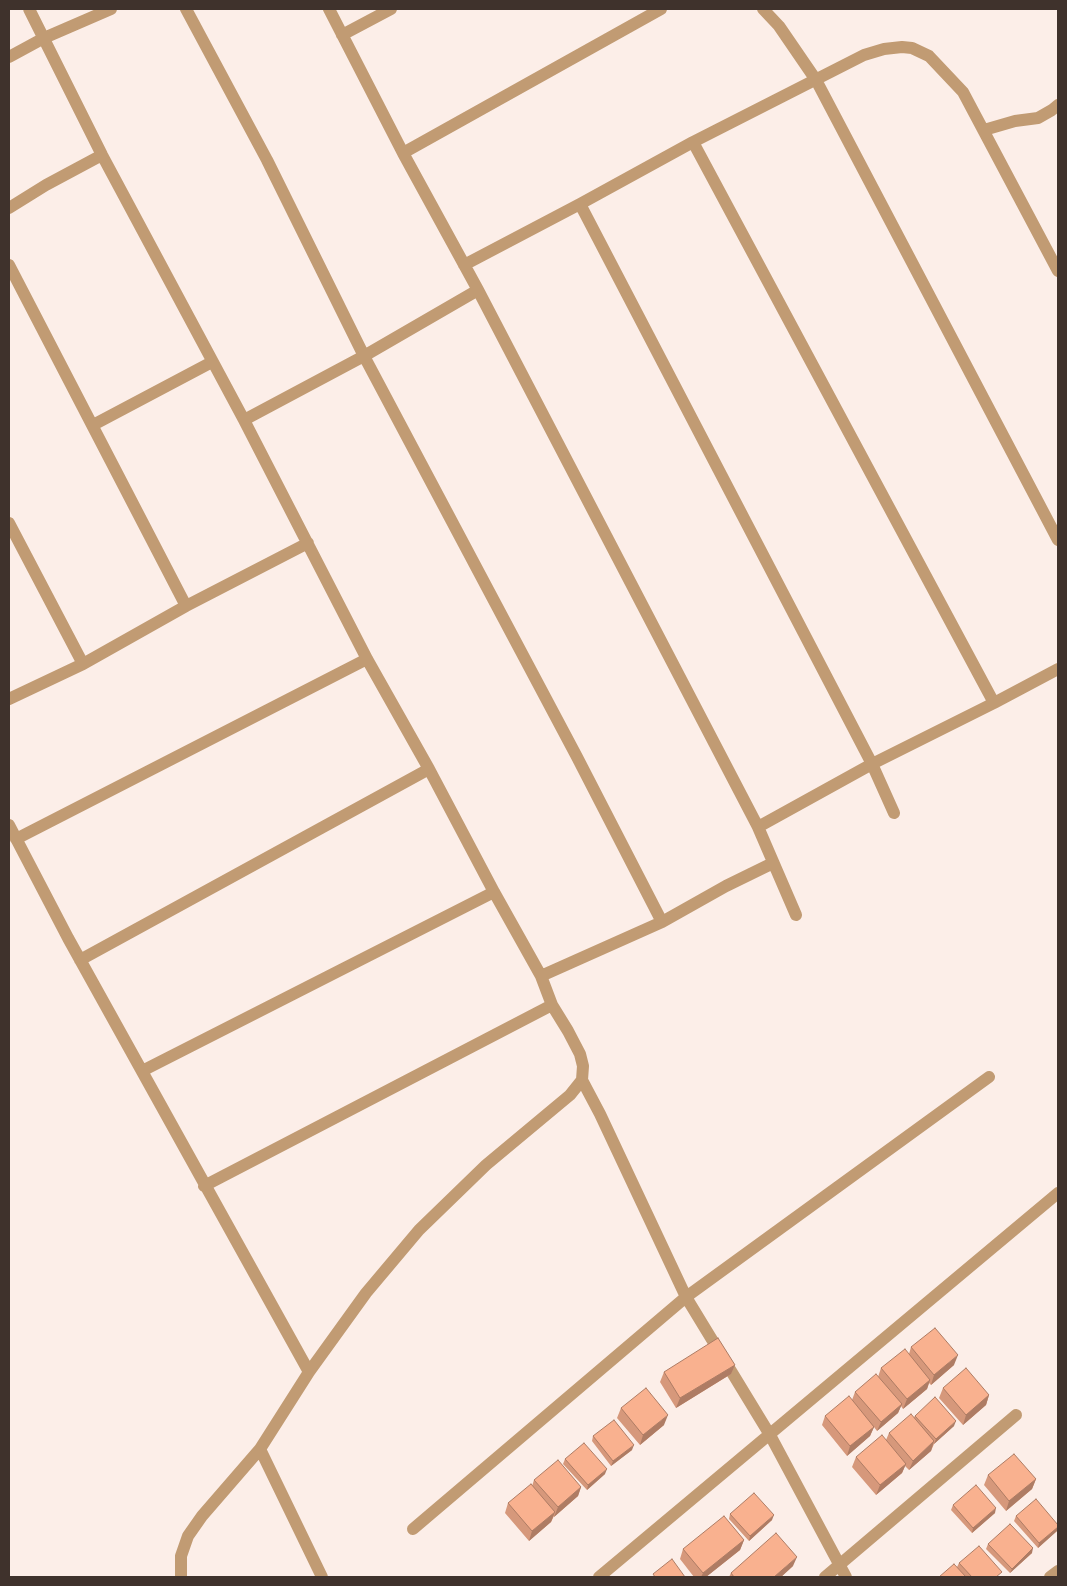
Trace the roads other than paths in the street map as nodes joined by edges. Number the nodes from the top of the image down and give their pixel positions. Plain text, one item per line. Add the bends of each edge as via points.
1 (29, 9) edge
2 (111, 9) edge
3 (186, 9) edge
4 (328, 9) edge
5 (392, 9) edge
6 (661, 9) edge
7 (763, 9) edge
8 (342, 35) junction
9 (44, 38) junction
10 (9, 57) edge
11 (816, 80) junction
12 (1058, 105) edge
13 (984, 130) junction
14 (693, 142) junction
15 (403, 153) junction
16 (102, 155) junction
17 (580, 204) junction
18 (9, 208) edge
19 (9, 265) edge
20 (464, 265) junction
21 (1058, 270) edge
22 (478, 290) junction
23 (364, 356) junction
24 (212, 362) junction
25 (244, 420) junction
26 (93, 425) junction
27 (9, 523) edge
28 (1058, 540) edge
29 (308, 543) junction
30 (186, 606) junction
31 (367, 659) junction
32 (83, 664) junction
33 (1058, 668) edge
34 (9, 699) edge
35 (994, 703) junction
36 (872, 764) junction
37 (429, 769) junction
38 (894, 813) dead end
39 (9, 825) edge
40 (758, 827) junction
41 (16, 839) junction
42 (773, 864) junction
43 (494, 892) junction
44 (796, 915) dead end
45 (662, 922) junction
46 (80, 960) junction
47 (541, 976) junction
48 (552, 1005) junction
49 (142, 1071) junction
50 (989, 1077) dead end
51 (582, 1080) junction
52 (204, 1186) junction
53 (1058, 1193) edge
54 (686, 1297) junction
55 (309, 1372) junction
56 (1016, 1415) dead end
57 (770, 1435) junction
58 (260, 1449) junction
59 (413, 1529) dead end
60 (839, 1566) junction
61 (1058, 1570) edge
62 (181, 1577) edge
63 (322, 1577) edge
64 (599, 1577) edge
65 (825, 1577) edge
66 (846, 1577) edge
67 (1050, 1577) edge

1 - 9 street
2 - 9 street
3 - 23 street via 267,160
4 - 8 street
5 - 8 street
6 - 15 street
7 - 11 street via 779,26
8 - 15 street
9 - 10 street
9 - 16 street
11 - 13 street via 864,55 884,49 912,48 929,56 963,92
11 - 14 street
11 - 28 street
12 - 13 street via 1038,118
13 - 21 street
14 - 17 street
14 - 35 street
15 - 20 street
16 - 18 street
16 - 24 street
17 - 20 street
17 - 36 street
19 - 26 street
20 - 22 street
22 - 23 street
22 - 40 street
23 - 25 street
23 - 45 street
24 - 25 street
24 - 26 street
25 - 29 street
26 - 30 street
27 - 32 street
29 - 30 street
29 - 31 street
30 - 32 street
31 - 37 street
31 - 41 street
32 - 34 street
33 - 35 street
35 - 36 street
36 - 38 street
36 - 40 street
37 - 43 street
37 - 46 street
39 - 41 street
40 - 42 street
41 - 46 street
42 - 44 street
42 - 45 street
43 - 47 street
43 - 49 street
45 - 47 street
46 - 49 street
47 - 48 street
48 - 51 street via 580,1054
48 - 52 street
49 - 52 street
50 - 54 street
51 - 54 street
51 - 55 street via 559,1105 486,1165 419,1230 366,1293
52 - 55 street
53 - 57 street
54 - 57 street
54 - 59 street
55 - 58 street
56 - 60 street
57 - 60 street
57 - 64 street
58 - 62 street via 188,1536 181,1556
58 - 63 street
60 - 65 street
60 - 66 street
61 - 67 street

